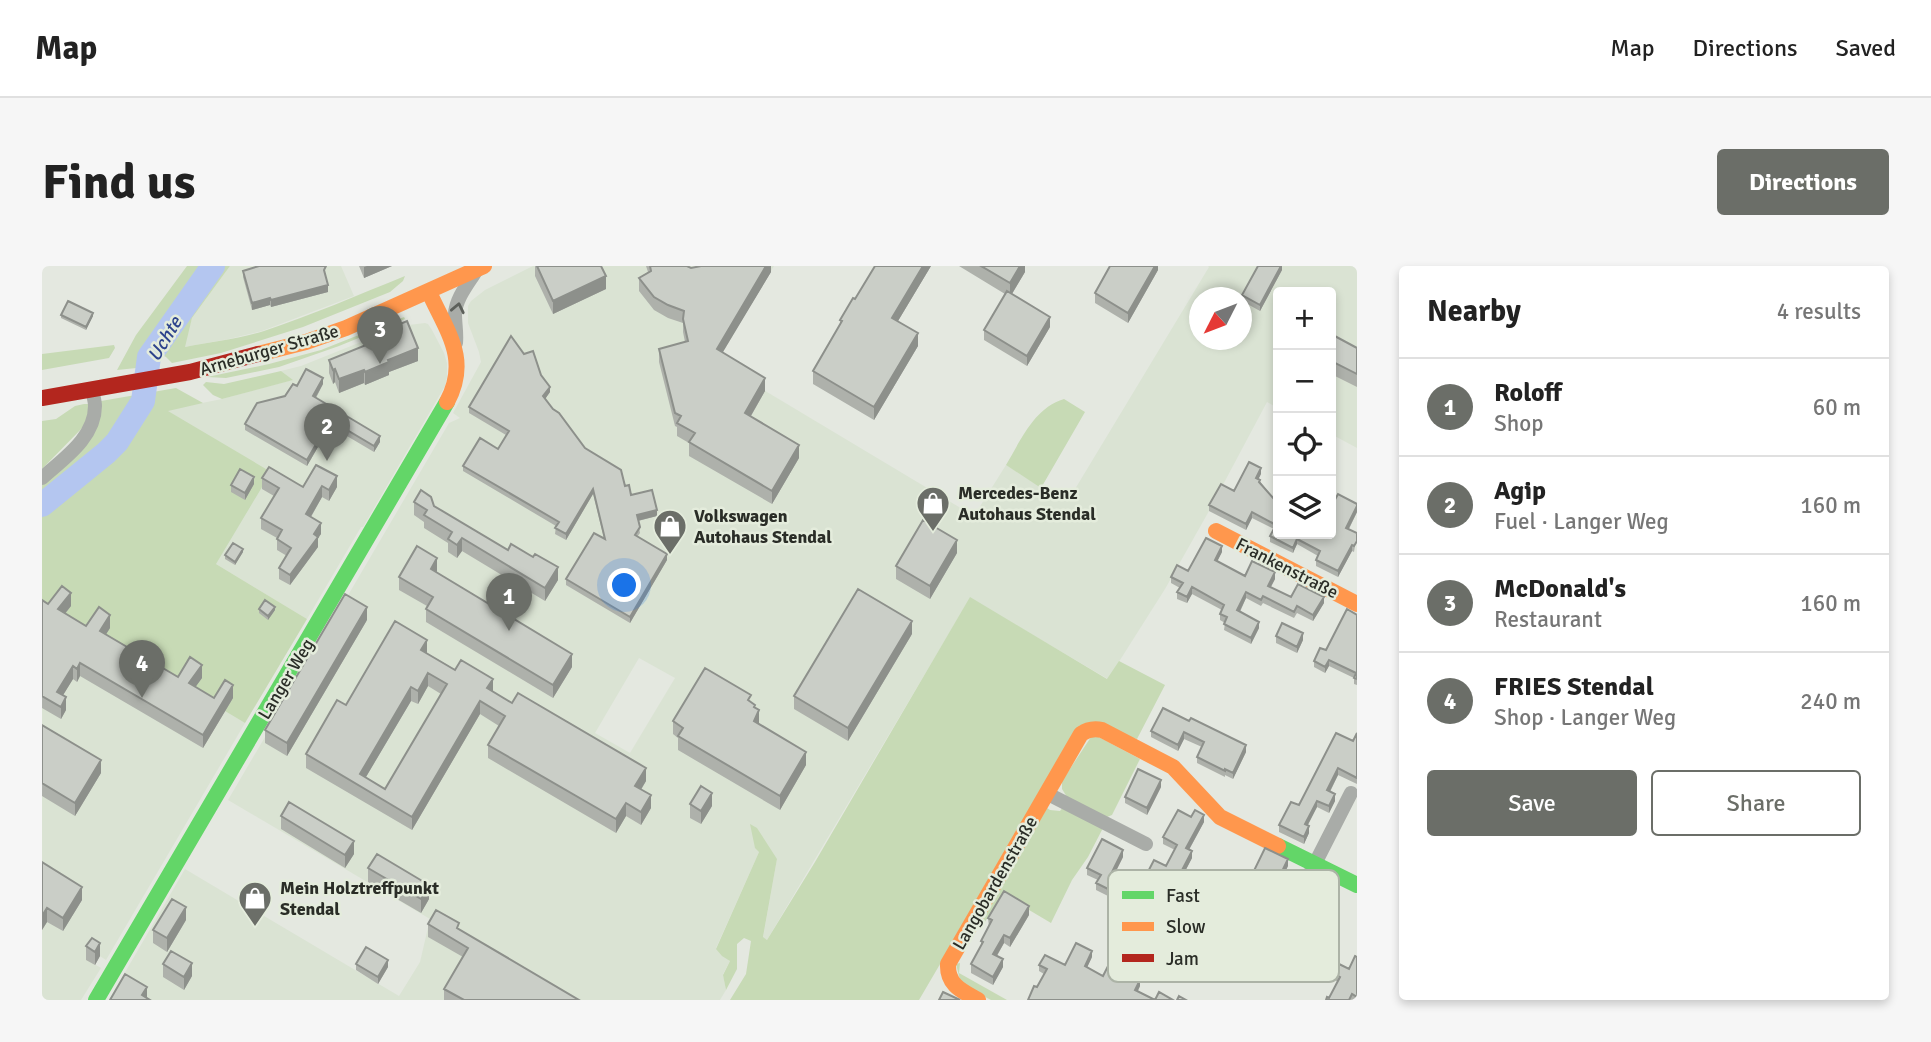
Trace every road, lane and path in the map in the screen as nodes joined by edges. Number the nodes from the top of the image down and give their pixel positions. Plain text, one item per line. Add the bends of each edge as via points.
1 (481, 268) edge
2 (429, 292) junction
3 (455, 352) junction
4 (93, 389) junction
5 (42, 398) edge
6 (42, 478) edge
7 (1216, 531) dead end
8 (1357, 604) edge
9 (1351, 793) dead end
10 (1048, 794) junction
11 (1146, 844) dead end
12 (1314, 864) junction
13 (1311, 870) edge
14 (1326, 870) edge
15 (1339, 876) edge
16 (1357, 885) edge
17 (96, 1000) edge
18 (978, 1000) edge

1 - 2 street, Arneburger Straße
3 -> 1 street, Langer Weg via 457,303
2 - 3 street, Langer Weg
2 - 4 street, Arneburger Straße via 306,342
3 - 17 street, Langer Weg via 458,367 449,399
4 - 5 street, Arneburger Straße
4 - 6 street via 96,407 87,435
7 - 8 street, Frankenstraße
9 - 12 street
10 - 11 street
10 - 12 street, Langobardenstraße via 1081,734 1094,727 1173,767 1220,817
10 - 18 street, Langobardenstraße via 948,964 950,981
12 - 13 street
12 - 14 street, Langobardenstraße
15 - 16 street, Langobardenstraße

